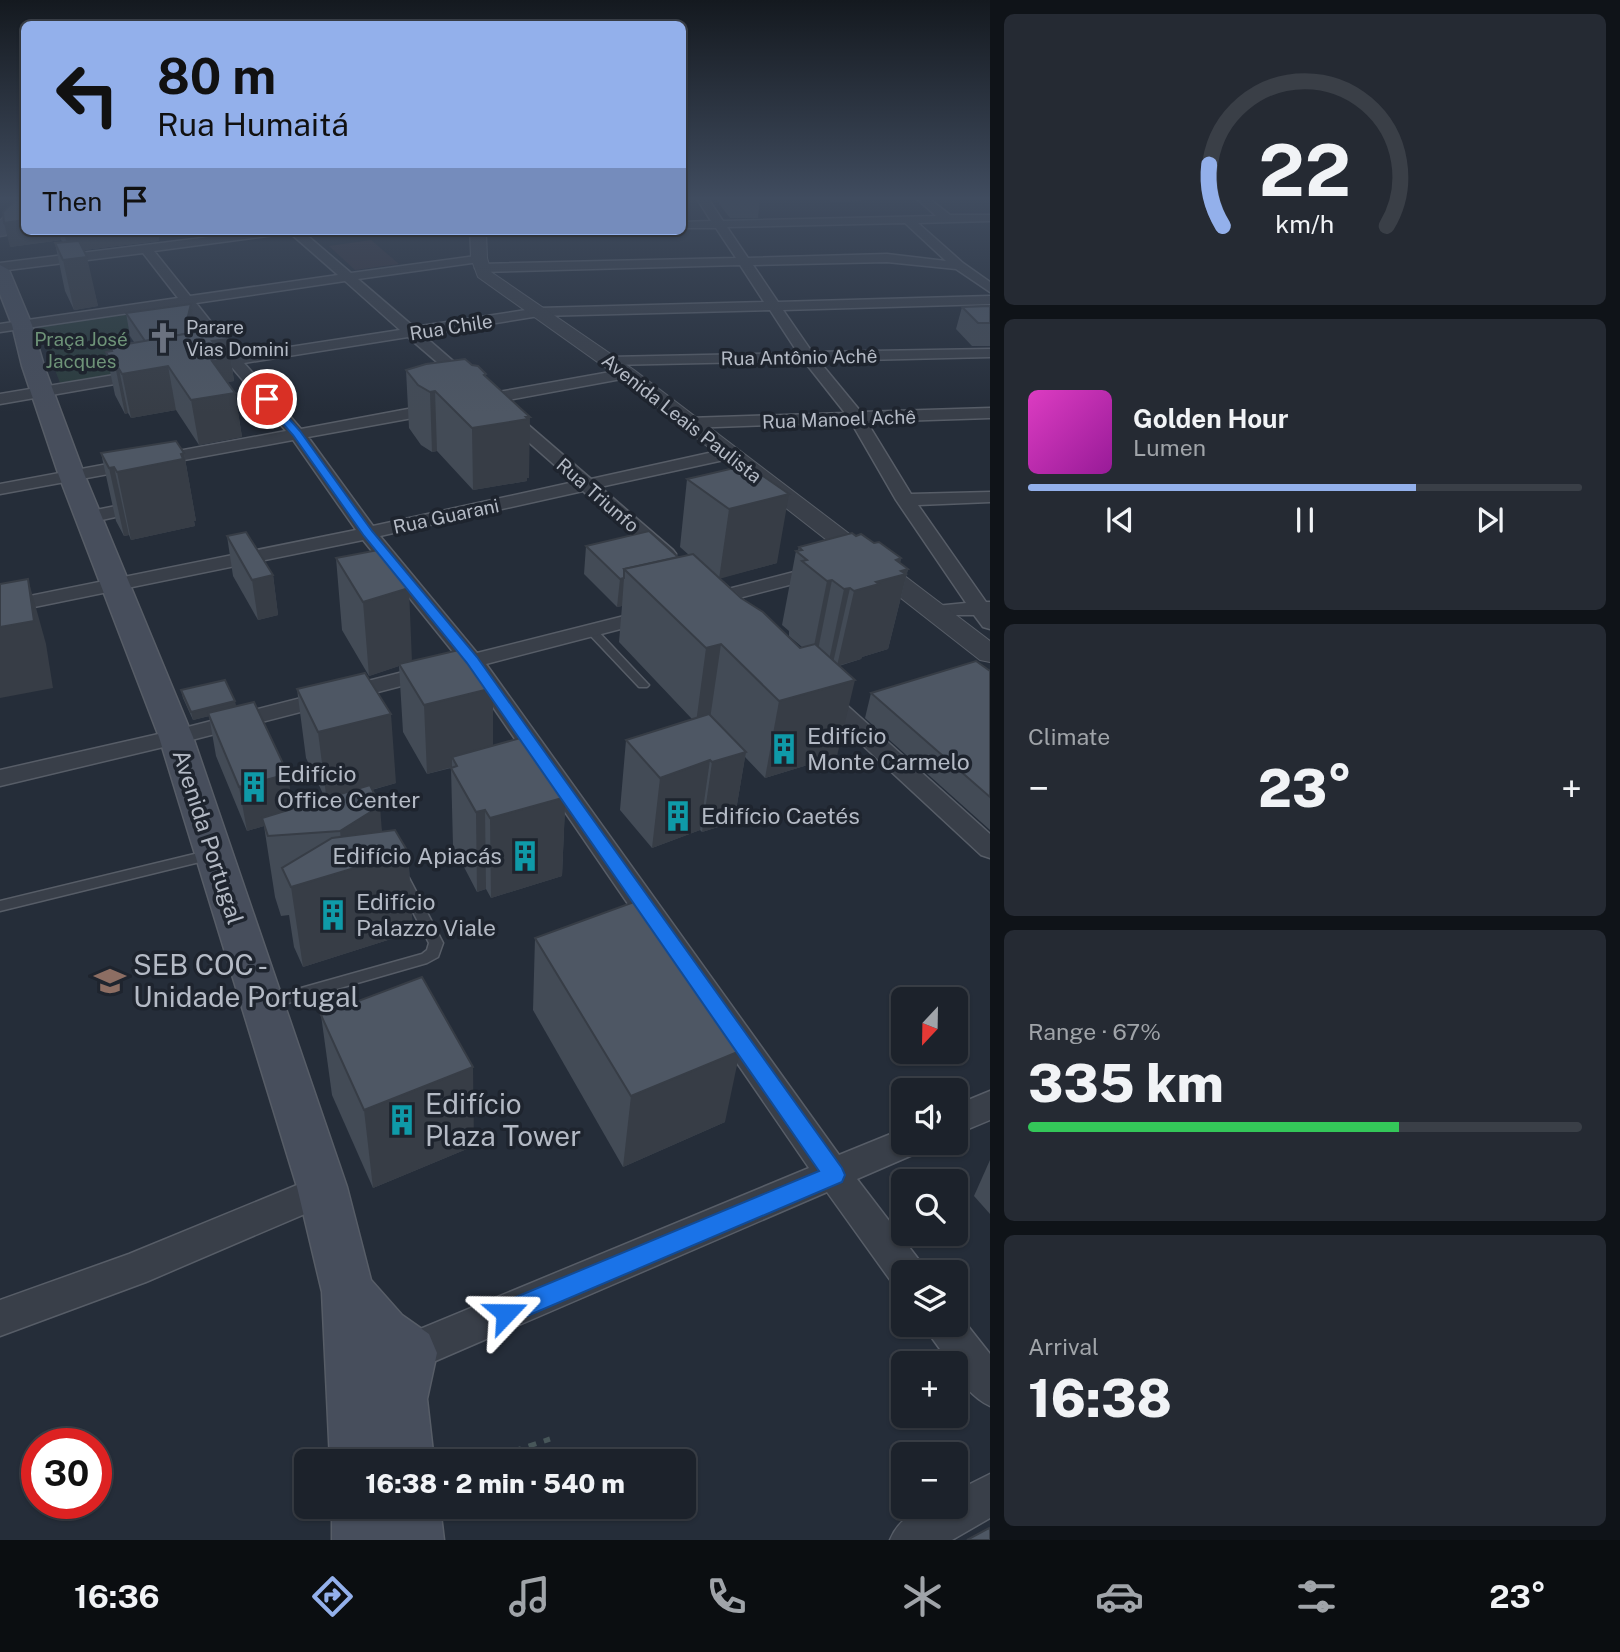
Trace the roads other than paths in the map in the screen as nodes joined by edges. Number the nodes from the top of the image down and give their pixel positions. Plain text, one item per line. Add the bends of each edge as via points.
1 (0, 269) edge
2 (161, 269) edge
3 (338, 269) edge
4 (420, 269) edge
5 (482, 269) edge
6 (748, 269) edge
7 (963, 269) edge
8 (346, 276) junction
9 (990, 288) edge
10 (185, 300) junction
11 (990, 300) edge
12 (772, 306) junction
13 (539, 312) junction
14 (22, 326) junction
15 (0, 328) edge
16 (412, 333) junction
17 (990, 353) edge
18 (808, 357) junction
19 (233, 360) junction
20 (206, 365) edge
21 (618, 367) junction
22 (165, 372) edge
23 (43, 392) junction
24 (0, 399) edge
25 (489, 399) junction
26 (990, 413) edge
27 (857, 418) junction
28 (688, 424) junction
29 (296, 433) junction
30 (727, 454) junction
31 (72, 476) junction
32 (587, 485) junction
33 (0, 489) edge
34 (990, 497) edge
35 (905, 500) junction
36 (164, 502) edge
37 (89, 517) junction
38 (368, 533) junction
39 (866, 559) junction
40 (677, 564) edge
41 (696, 581) edge
42 (116, 585) junction
43 (717, 598) junction
44 (0, 608) edge
45 (933, 611) junction
46 (987, 613) edge
47 (737, 617) edge
48 (591, 630) junction
49 (990, 654) edge
50 (472, 660) junction
51 (808, 682) edge
52 (643, 685) dead end
53 (176, 737) junction
54 (0, 778) edge
55 (990, 849) edge
56 (214, 854) junction
57 (397, 868) edge
58 (0, 906) edge
59 (262, 1004) junction
60 (990, 1105) edge
61 (968, 1115) edge
62 (891, 1149) edge
63 (834, 1175) junction
64 (322, 1187) junction
65 (897, 1260) edge
66 (348, 1292) junction
67 (0, 1318) edge
68 (954, 1337) edge
69 (410, 1353) junction
70 (990, 1385) edge
71 (358, 1449) edge
72 (404, 1449) edge
73 (990, 1495) edge
74 (362, 1519) edge
75 (411, 1519) edge
76 (363, 1540) edge
77 (414, 1540) edge
78 (911, 1540) edge

1 - 14 main road, Avenida Portugal
2 - 10 street
3 - 8 street, Rua Triunfo
4 - 8 street
5 - 13 street, Avenida Leais Paulista
6 - 12 street
7 - 9 street
8 - 10 street
8 - 16 street, Rua Triunfo
10 - 14 street
10 - 19 street
11 - 12 street, Rua Chile
12 - 13 street, Rua Chile
12 - 18 street
13 - 16 street, Rua Chile
13 - 21 street, Avenida Leais Paulista
14 - 15 street
14 - 23 main road, Avenida Portugal
16 - 19 street, Rua Chile
16 - 25 street, Rua Triunfo
17 - 18 street, Rua Antônio Achê
18 - 21 street, Rua Antônio Achê
18 - 27 street
19 - 20 street, Rua Chile
19 - 29 street
21 - 25 street, Rua Antônio Achê
21 - 28 street, Avenida Leais Paulista
22 - 23 street
23 - 24 street
23 - 31 main road, Avenida Portugal
25 - 29 street, Rua Antônio Achê
25 - 32 street, Rua Triunfo
26 - 27 street, Rua Manoel Achê
27 - 28 street, Rua Manoel Achê
27 - 35 street
28 - 30 street, Avenida Leais Paulista
29 - 31 street, Rua Antônio Achê
29 - 38 street
30 - 32 street, Rua Guarani
30 - 39 street, Avenida Leais Paulista
31 - 33 street, Rua Antônio Achê
31 - 37 main road, Avenida Portugal
32 - 38 street, Rua Guarani
32 - 40 street, Rua Triunfo
34 - 35 street
35 - 46 street
36 - 37 street
37 - 42 main road, Avenida Portugal
38 - 42 street, Rua Guarani
38 - 50 street
39 - 43 street
39 - 45 street, Avenida Leais Paulista
41 - 43 street
42 - 44 street, Rua Guarani
42 - 53 main road, Avenida Portugal
43 - 47 street
43 - 48 street
45 - 46 street
45 - 49 street, Avenida Leais Paulista
48 - 50 street
48 - 52 lane
50 - 53 street
50 - 63 street
51 - 55 street
53 - 54 street
53 - 56 main road, Avenida Portugal
56 - 58 lane
56 - 59 main road, Avenida Portugal
57 - 59 lane via 436,943 433,953
59 - 64 main road, Avenida Portugal
60 - 61 street
62 - 63 street
63 - 65 street
63 - 69 street
64 - 66 main road, Avenida Portugal
64 - 67 street via 133,1270
66 - 69 main road via 374,1327
66 - 71 main road, Avenida Portugal
68 - 70 street
69 - 72 main road via 399,1399
73 - 78 street
74 - 76 main road
75 - 77 main road

